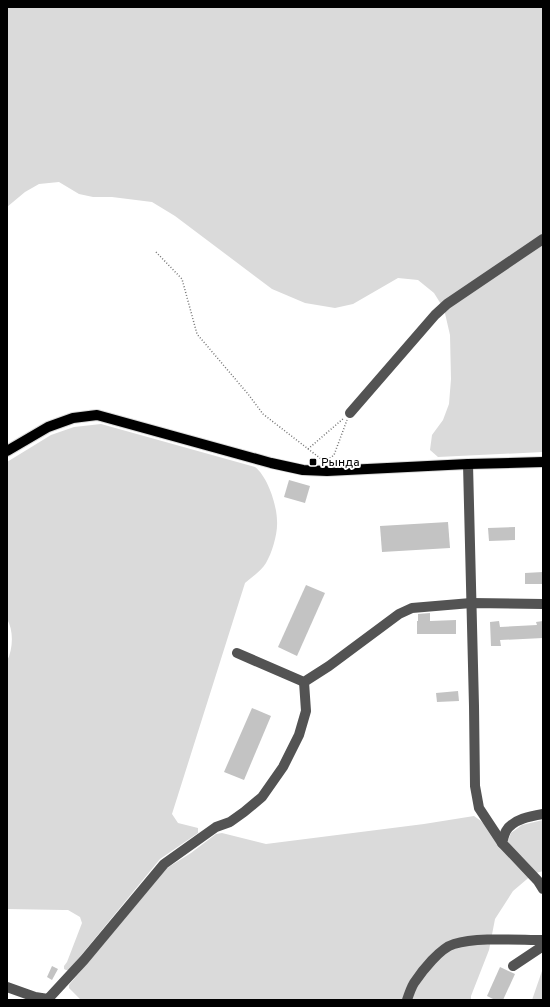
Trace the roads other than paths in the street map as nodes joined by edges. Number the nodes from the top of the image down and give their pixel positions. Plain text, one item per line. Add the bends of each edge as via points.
1 (543, 240) edge
2 (350, 413) road end
3 (7, 451) edge
4 (543, 462) edge
5 (468, 464) junction
6 (471, 603) junction
7 (543, 604) edge
8 (237, 653) dead end
9 (304, 682) junction
10 (543, 814) edge
11 (502, 843) junction
12 (543, 889) edge
13 (543, 940) edge
14 (543, 946) edge
15 (513, 966) dead end
16 (7, 987) edge
17 (47, 1000) edge
18 (407, 1000) edge

1 - 2 lane via 447,304
3 - 5 main road via 48,427 73,418 98,415 303,470 326,466
4 - 5 main road
5 - 6 lane
6 - 7 lane
6 - 9 lane via 412,608 399,614
6 - 11 lane via 476,796 479,808
8 - 9 lane
9 - 17 lane via 306,711 299,735 283,766 262,797 240,816 216,827 164,864
10 - 11 lane via 514,823 507,830
11 - 12 lane
13 - 18 lane via 485,941 452,945 444,949 430,964 414,984
14 - 15 lane
16 - 17 lane

